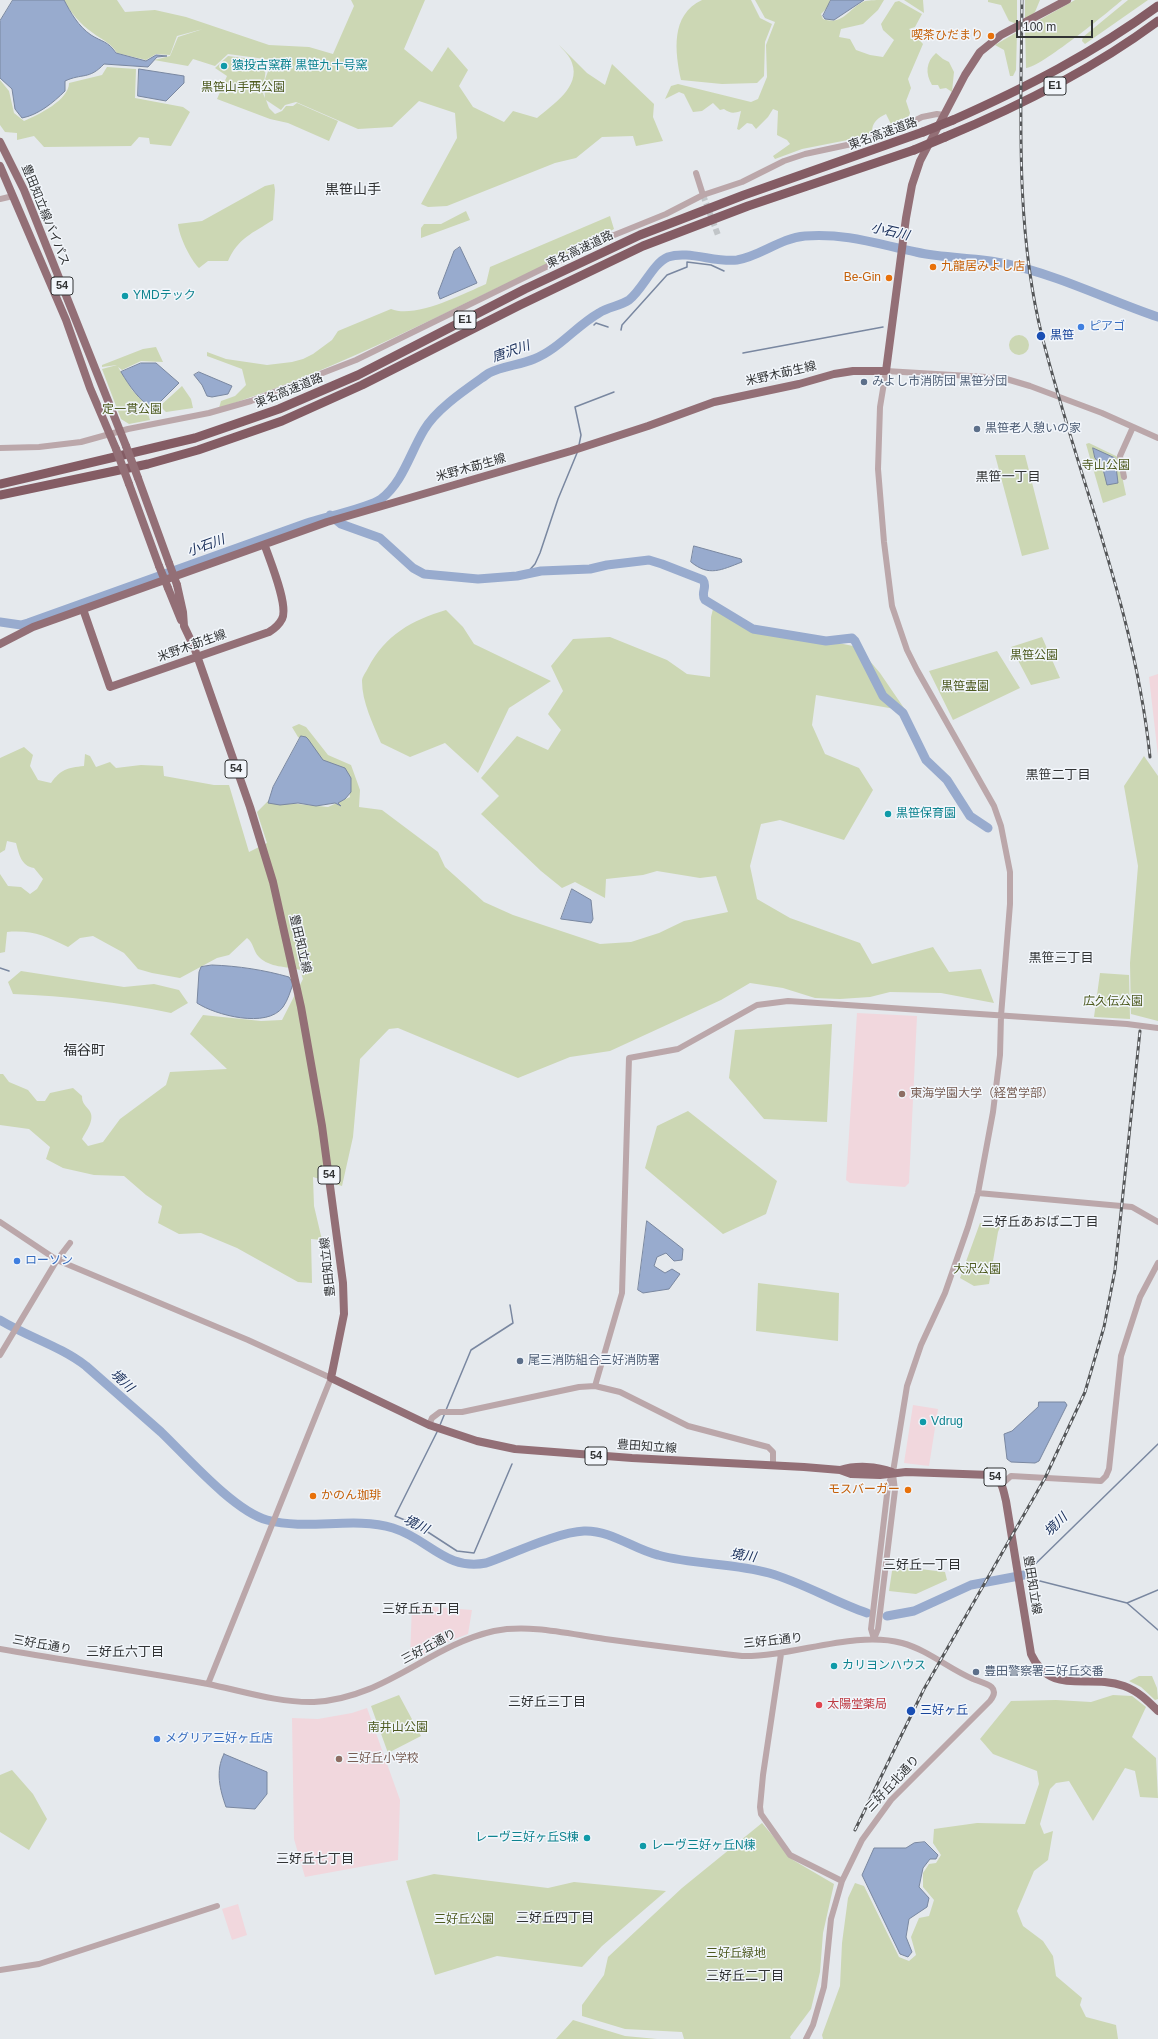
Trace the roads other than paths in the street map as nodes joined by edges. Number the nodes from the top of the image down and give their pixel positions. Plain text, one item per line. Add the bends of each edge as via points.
1 (1067, 0) edge
2 (1155, 0) edge
3 (1158, 6) edge
4 (1158, 21) edge
5 (1103, 43) junction
6 (944, 116) junction
7 (0, 142) edge
8 (0, 166) edge
9 (696, 173) dead end
10 (703, 195) junction
11 (14, 196) junction
12 (0, 200) edge
13 (886, 371) junction
14 (1133, 427) junction
15 (120, 431) junction
16 (110, 434) junction
17 (1158, 438) edge
18 (0, 448) edge
19 (1124, 477) dead end
20 (0, 484) edge
21 (0, 495) edge
22 (265, 546) junction
23 (168, 588) joint
24 (82, 609) junction
25 (184, 626) junction
26 (0, 644) edge
27 (197, 656) junction
28 (1001, 1016) junction
29 (1158, 1028) edge
30 (978, 1193) junction
31 (0, 1222) edge
32 (1158, 1222) edge
33 (70, 1242) dead end
34 (57, 1260) junction
35 (1158, 1263) edge
36 (0, 1354) edge
37 (331, 1378) junction
38 (595, 1386) junction
39 (429, 1425) junction
40 (773, 1466) junction
41 (893, 1472) junction
42 (1002, 1484) junction
43 (874, 1639) junction
44 (0, 1649) edge
45 (780, 1654) junction
46 (208, 1684) junction
47 (1158, 1711) edge
48 (842, 1881) junction
49 (217, 1906) dead end
50 (0, 1970) edge
51 (806, 2039) edge

1 - 6 main road via 1001,35 985,47 971,65
2 - 5 highway
3 - 5 highway, 東名高速道路 / E1
4 - 21 highway, 東名高速道路 / E1, bridge via 1108,55 1006,112 914,150 748,206 643,246 362,385 267,426 148,464
5 - 20 highway, 東名高速道路 / E1, bridge via 1034,83 953,120 640,235 524,289 358,375 279,409 188,440
6 - 10 street via 936,114 922,117 861,142 792,158 742,182
6 - 13 main road via 920,161 912,185
7 - 15 main road, 豊田知立線バイパス / 54 via 24,190
8 - 11 main road, 豊田知立線バイパス / 54
9 - 10 street
10 - 15 street via 666,214 597,242 356,360 240,404
11 - 12 street
11 - 16 main road, 豊田知立線バイパス / 54
13 - 14 street via 1003,378 1102,413
13 - 22 main road, 米野木莇生線 via 834,374 784,388 714,402 571,450 328,522
13 - 28 street via 880,407 878,469 890,595 907,650 991,799 1001,826 1010,872
14 - 17 street
14 - 19 street via 1120,456
15 - 16 street
15 - 25 main road, 豊田知立線 / 54, bridge via 177,585
16 - 18 street via 60,445
16 - 23 main road, 豊田知立線バイパス / 54, bridge
22 - 24 main road, 米野木莇生線
22 - 27 main road, 米野木莇生線 via 284,605 283,619 269,632
23 - 25 main road, 豊田知立線 / 54
24 - 26 main road, 米野木莇生線
24 - 27 main road, 米野木莇生線 via 110,687
25 - 27 main road, 豊田知立線 / 54
27 - 37 main road, 豊田知立線 / 54 via 250,807 273,882 302,1007 322,1126 343,1283 344,1314
28 - 29 street
28 - 30 street via 995,1097
28 - 38 street via 788,1001 770,1002 734,1016 678,1049 629,1058 622,1293
30 - 32 street via 1132,1207
30 - 41 street via 952,1274 921,1345 907,1386
31 - 34 street
33 - 34 street
34 - 36 street
34 - 37 street via 248,1340
35 - 42 street via 1140,1297 1121,1356 1109,1469 1106,1476 1101,1481 1011,1476
37 - 39 main road, 豊田知立線 / 54
37 - 46 street
38 - 39 street via 579,1387 462,1412 440,1412 432,1418
38 - 40 street via 620,1392 688,1426 768,1447 773,1452
39 - 40 main road, 豊田知立線 / 54 via 477,1441 537,1452
40 - 41 main road, 豊田知立線 / 54 via 840,1470 850,1467 878,1468
41 - 42 main road, 豊田知立線 / 54 via 990,1475
41 - 43 street via 896,1490 878,1629
42 - 47 main road, 豊田知立線 / 54 via 1031,1654 1036,1666 1047,1676 1059,1680 1122,1685 1138,1693
43 - 45 street, 三好丘通り
43 - 48 street, 三好丘北通り via 915,1647 991,1685 994,1692 990,1701 880,1812 862,1840
44 - 46 street, 三好丘通り
45 - 46 street, 三好丘通り via 742,1656 544,1630 517,1629 495,1631 466,1639 375,1688 339,1699 299,1701
45 - 48 street via 763,1775 761,1814 790,1855
48 - 51 street, 三好丘北通り via 831,1919 824,1987 813,2025
49 - 50 street via 39,1964

